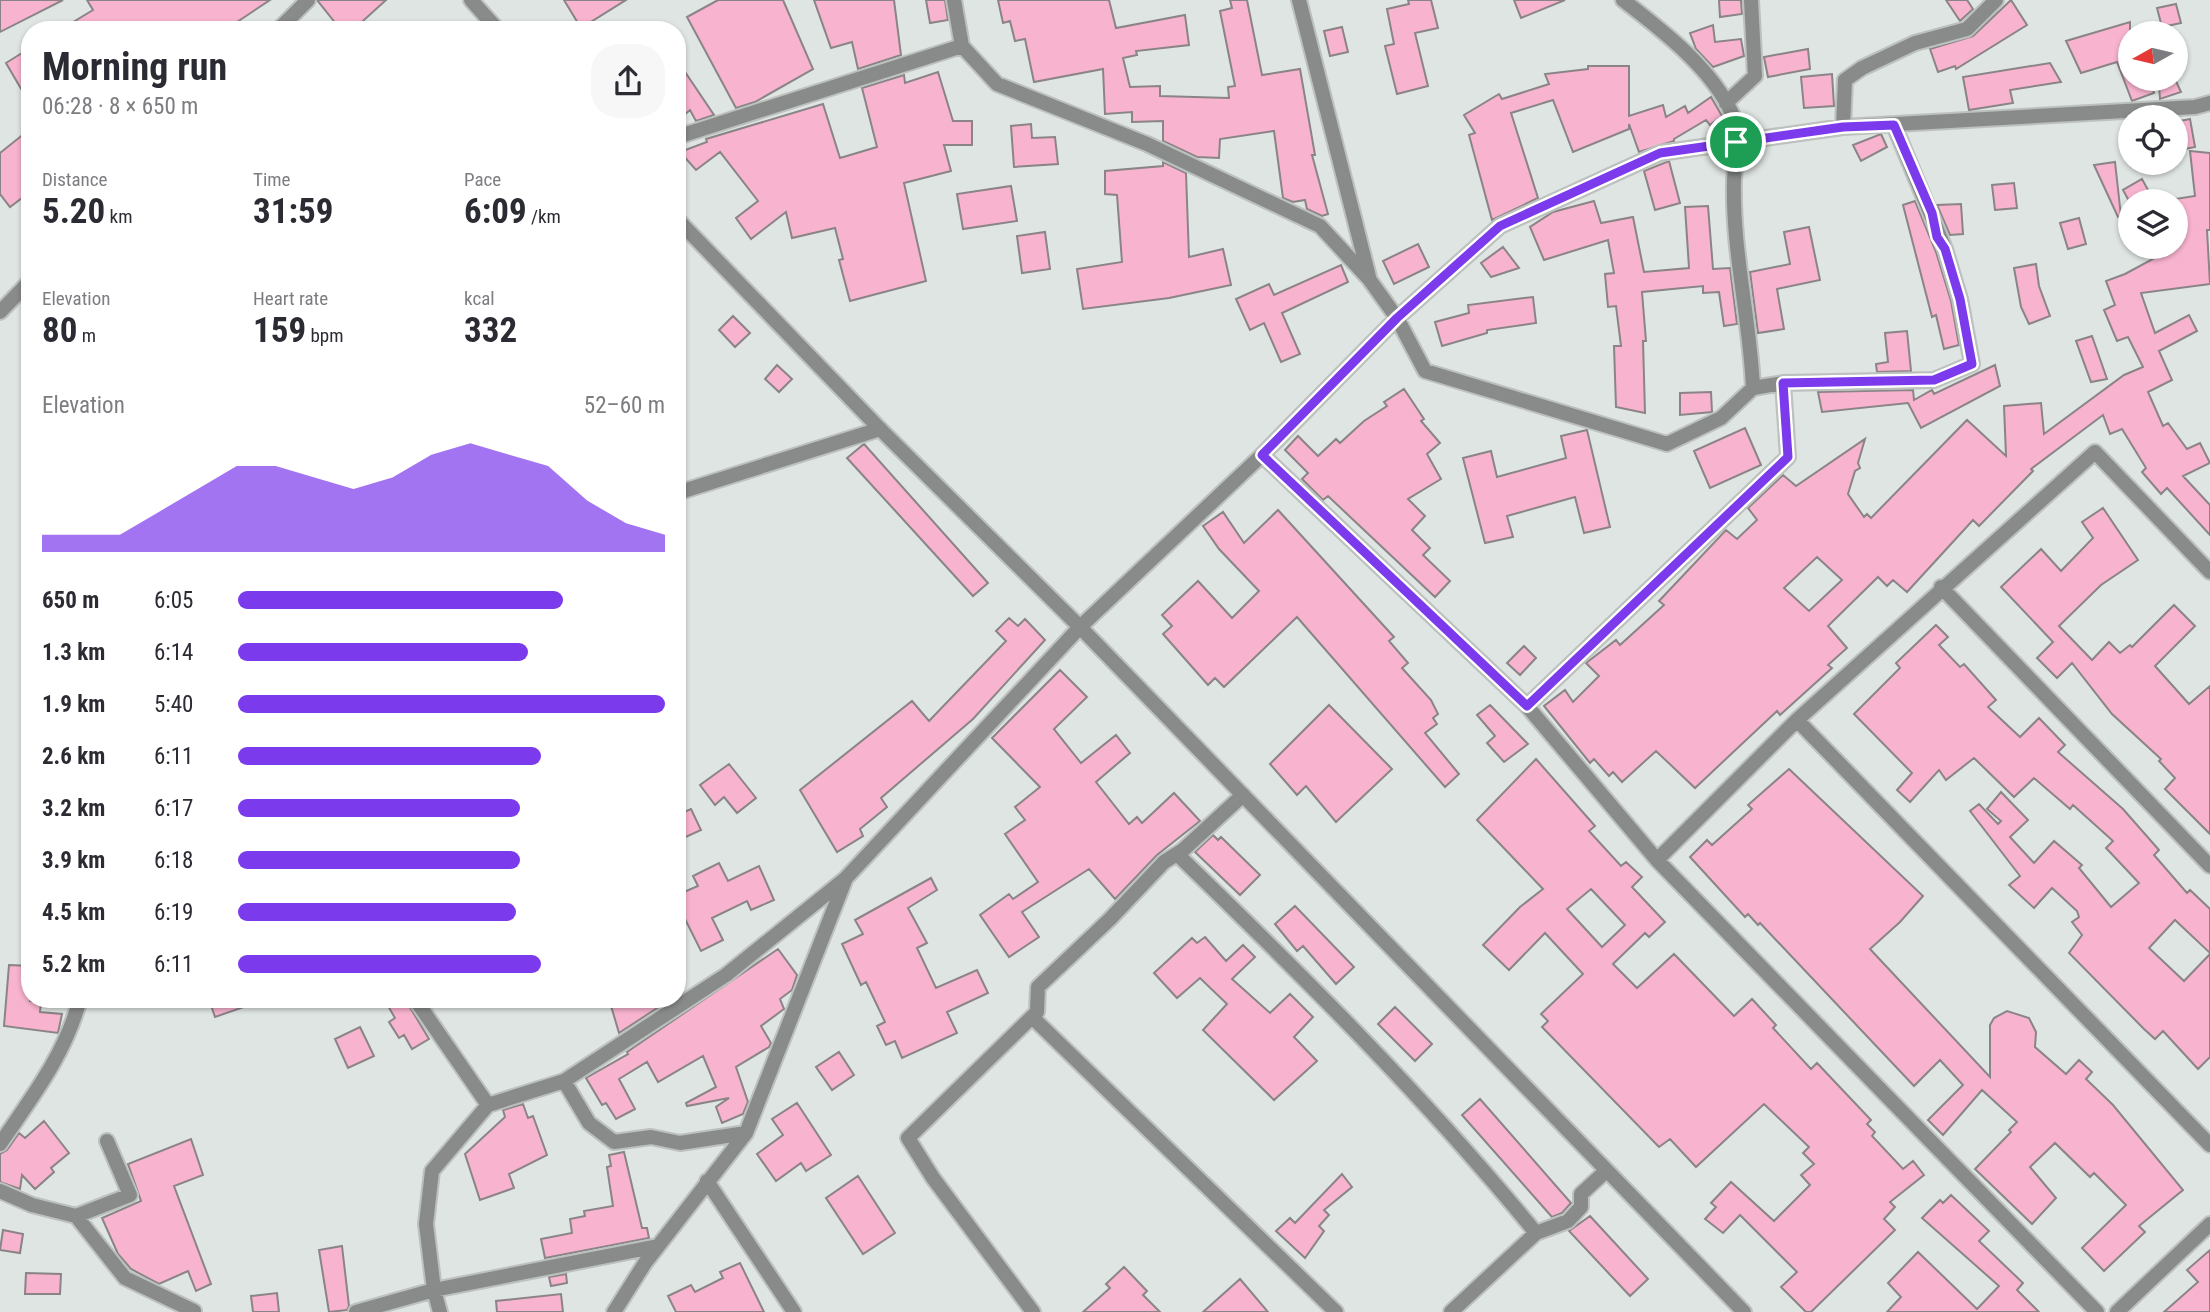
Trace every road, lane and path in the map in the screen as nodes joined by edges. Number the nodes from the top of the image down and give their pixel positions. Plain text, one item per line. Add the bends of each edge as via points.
1 (308, 0) edge
2 (471, 0) edge
3 (954, 0) edge
4 (1299, 0) edge
5 (1623, 0) edge
6 (1751, 0) edge
7 (1996, 0) edge
8 (287, 21) edge
9 (490, 21) edge
10 (962, 46) junction
11 (1726, 103) junction
12 (2210, 103) edge
13 (1894, 125) junction
14 (1843, 127) junction
15 (686, 133) edge
16 (1736, 142) junction
17 (686, 228) edge
18 (1369, 279) junction
19 (21, 290) edge
20 (0, 312) edge
21 (1397, 318) junction
22 (1783, 383) junction
23 (1753, 388) junction
24 (880, 429) junction
25 (1262, 455) junction
26 (686, 490) edge
27 (2210, 572) edge
28 (1941, 587) junction
29 (1080, 627) junction
30 (1527, 706) junction
31 (1797, 720) junction
32 (1242, 795) junction
33 (1177, 854) junction
34 (1657, 860) junction
35 (2210, 866) edge
36 (846, 878) junction
37 (686, 1001) edge
38 (78, 1008) edge
39 (421, 1008) edge
40 (676, 1008) edge
41 (1032, 1017) junction
42 (564, 1081) junction
43 (488, 1105) junction
44 (746, 1133) junction
45 (107, 1141) dead end
46 (0, 1144) edge
47 (2210, 1145) edge
48 (1606, 1171) junction
49 (707, 1181) junction
50 (0, 1191) edge
51 (76, 1216) junction
52 (2210, 1224) edge
53 (1536, 1233) junction
54 (658, 1246) junction
55 (434, 1290) junction
56 (194, 1311) edge
57 (356, 1312) edge
58 (440, 1312) edge
59 (614, 1312) edge
60 (794, 1312) edge
61 (1033, 1312) edge
62 (1336, 1312) edge
63 (1451, 1312) edge
64 (1744, 1312) edge
65 (2097, 1312) edge
66 (2117, 1312) edge

1 - 8 street
2 - 9 street
3 - 10 street
4 - 18 street
5 - 11 street via 1678,42
6 - 11 street via 1755,76
7 - 14 street via 1967,29 1915,43 1845,80
10 - 15 street
10 - 18 street via 997,84 1147,144 1321,226
11 - 16 street via 1734,119
12 - 13 street
13 - 14 street
13 - 22 street via 1945,249 1972,364 1934,380
14 - 16 street
16 - 21 street via 1660,153 1500,226
16 - 23 street via 1733,208 1740,292 1751,338
17 - 24 street
18 - 21 street
19 - 20 street
21 - 23 street via 1425,371 1667,444 1721,418
21 - 25 street
22 - 23 street
22 - 30 street via 1788,457
24 - 26 street
24 - 29 street
25 - 29 street
25 - 30 street
27 - 28 street via 2095,452
28 - 31 street
28 - 35 street
29 - 32 street
29 - 36 street
30 - 34 street
31 - 34 street
31 - 47 street
32 - 33 street
32 - 48 street
33 - 41 street via 1038,987 1038,1012
33 - 53 street via 1379,1056
34 - 65 street
36 - 37 street via 726,975
36 - 44 street
38 - 46 street via 60,1053
39 - 43 street
40 - 42 street
41 - 61 street via 908,1138
41 - 62 street
42 - 43 street
42 - 44 street via 589,1123 614,1142 651,1137 680,1143
43 - 55 street via 432,1171 426,1224
44 - 49 street
45 - 51 street via 130,1195
48 - 53 street via 1581,1194 1581,1207 1568,1221
48 - 64 street
49 - 54 street
49 - 60 street
50 - 51 street
51 - 56 street via 125,1278
52 - 66 street
53 - 63 street
54 - 55 street
54 - 59 street
55 - 57 street
55 - 58 street

